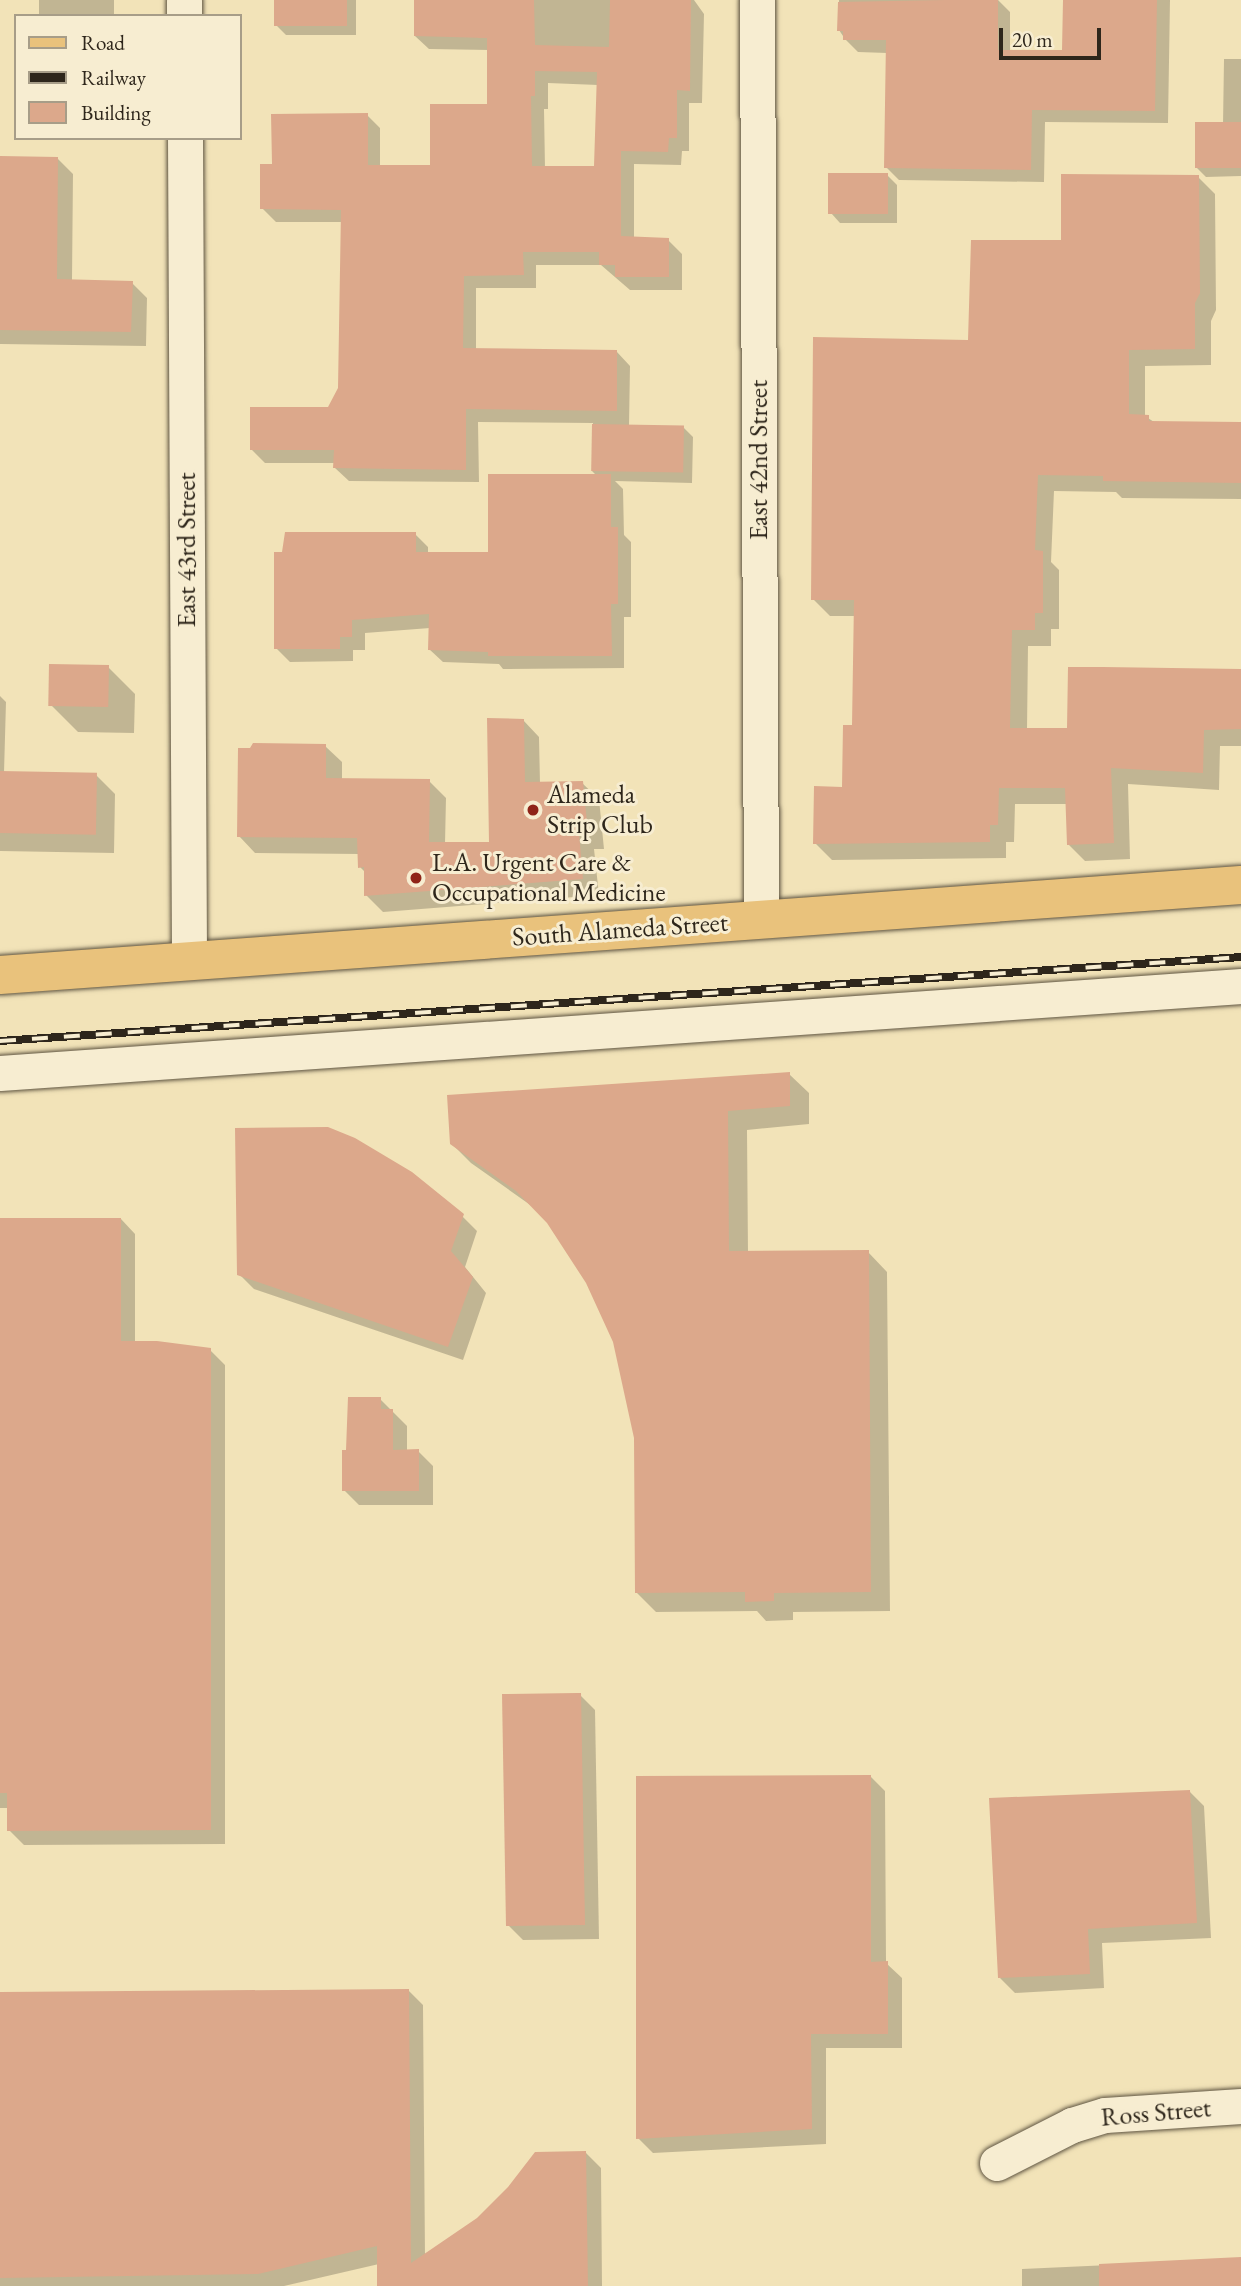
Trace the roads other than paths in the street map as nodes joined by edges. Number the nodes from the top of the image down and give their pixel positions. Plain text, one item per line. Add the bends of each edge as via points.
1 (757, 0) edge
2 (185, 140) edge
3 (1241, 885) edge
4 (761, 920) junction
5 (189, 961) junction
6 (0, 975) edge
7 (1241, 986) edge
8 (0, 1073) edge
9 (1241, 2106) edge
10 (997, 2163) dead end

1 - 4 street, East 42nd Street
2 - 5 street, East 43rd Street
3 - 4 main road, South Alameda Street
4 - 5 main road, South Alameda Street
5 - 6 main road, South Alameda Street
7 - 8 street
9 - 10 street, Ross Street via 1105,2115 1058,2131

